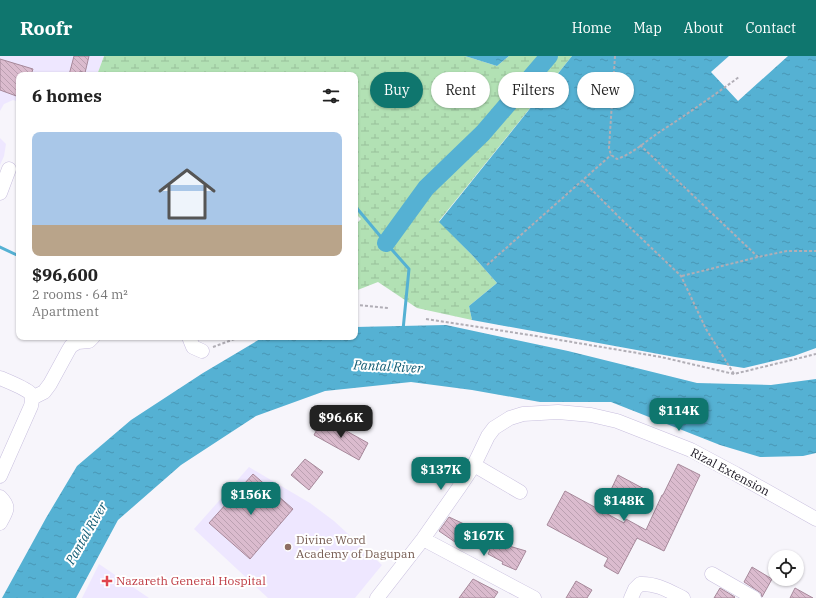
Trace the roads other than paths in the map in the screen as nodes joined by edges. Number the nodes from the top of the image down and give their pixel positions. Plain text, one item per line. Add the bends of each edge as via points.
1 (9, 169) dead end
2 (0, 193) edge
3 (90, 340) edge
4 (190, 340) edge
5 (202, 351) road end
6 (0, 378) edge
7 (32, 398) junction
8 (474, 464) junction
9 (0, 476) edge
10 (520, 492) dead end
11 (0, 497) edge
12 (816, 519) edge
13 (0, 523) edge
14 (423, 539) junction
15 (712, 574) dead end
16 (377, 598) edge
17 (534, 598) edge
18 (631, 598) edge
19 (683, 598) edge
20 (754, 598) edge

1 - 2 street
3 - 7 street via 71,346 50,384 44,392
4 - 5 street via 193,347
6 - 7 street via 26,390
7 - 9 street via 31,406
8 - 10 street
8 - 12 street, Rizal Extension via 494,428 510,418 523,414 558,412 590,415 617,421 692,450
8 - 14 street, Rizal Extension
11 - 13 street via 5,502 7,510
14 - 16 street, Rizal Extension
14 - 17 street
15 - 20 street
18 - 19 street via 640,584 648,583

